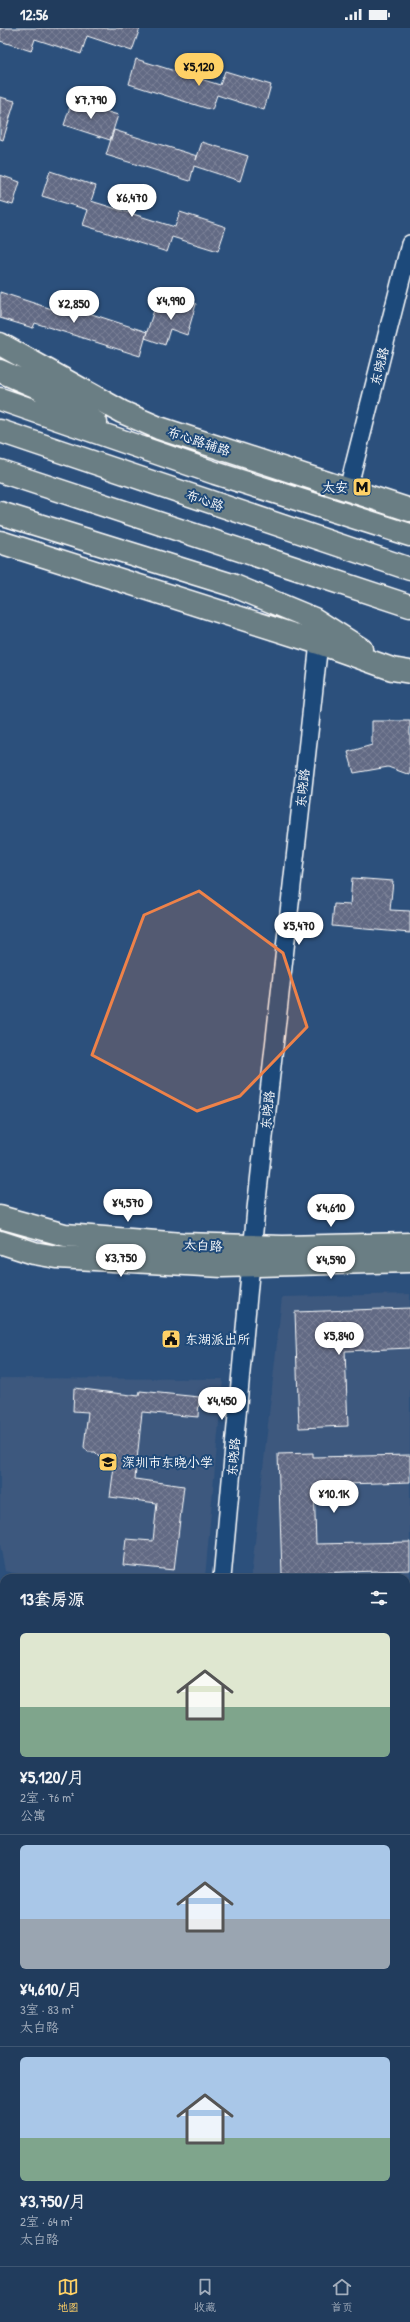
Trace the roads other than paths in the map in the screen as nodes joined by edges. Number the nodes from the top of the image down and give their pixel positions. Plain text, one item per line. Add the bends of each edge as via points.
1 (410, 244) edge
2 (0, 344) edge
3 (0, 371) edge
4 (0, 399) edge
5 (0, 431) edge
6 (166, 457) junction
7 (0, 472) edge
8 (348, 490) junction
9 (410, 510) edge
10 (0, 513) edge
11 (410, 535) edge
12 (0, 542) edge
13 (410, 569) edge
14 (410, 606) edge
15 (319, 643) junction
16 (404, 672) edge
17 (0, 1217) edge
18 (0, 1242) edge
19 (410, 1244) edge
20 (251, 1256) junction
21 (410, 1261) edge
22 (222, 1574) edge

1 - 8 street, 东晓路
2 - 8 main road, 布心路辅路 via 122,412 151,425
3 - 6 main road via 37,387 98,424
4 - 6 main road
5 - 13 main road, 布心路
6 - 11 main road
7 - 14 main road
8 - 9 main road, 布心路辅路
10 - 16 main road via 232,585 314,619
12 - 15 main road
15 - 16 main road
15 - 20 street, 东晓路
17 - 20 main road, 太白路 via 50,1233
18 - 20 main road, 太白路 via 34,1253 68,1259
19 - 20 main road, 太白路
20 - 21 main road, 太白路
20 - 22 street, 东晓路

